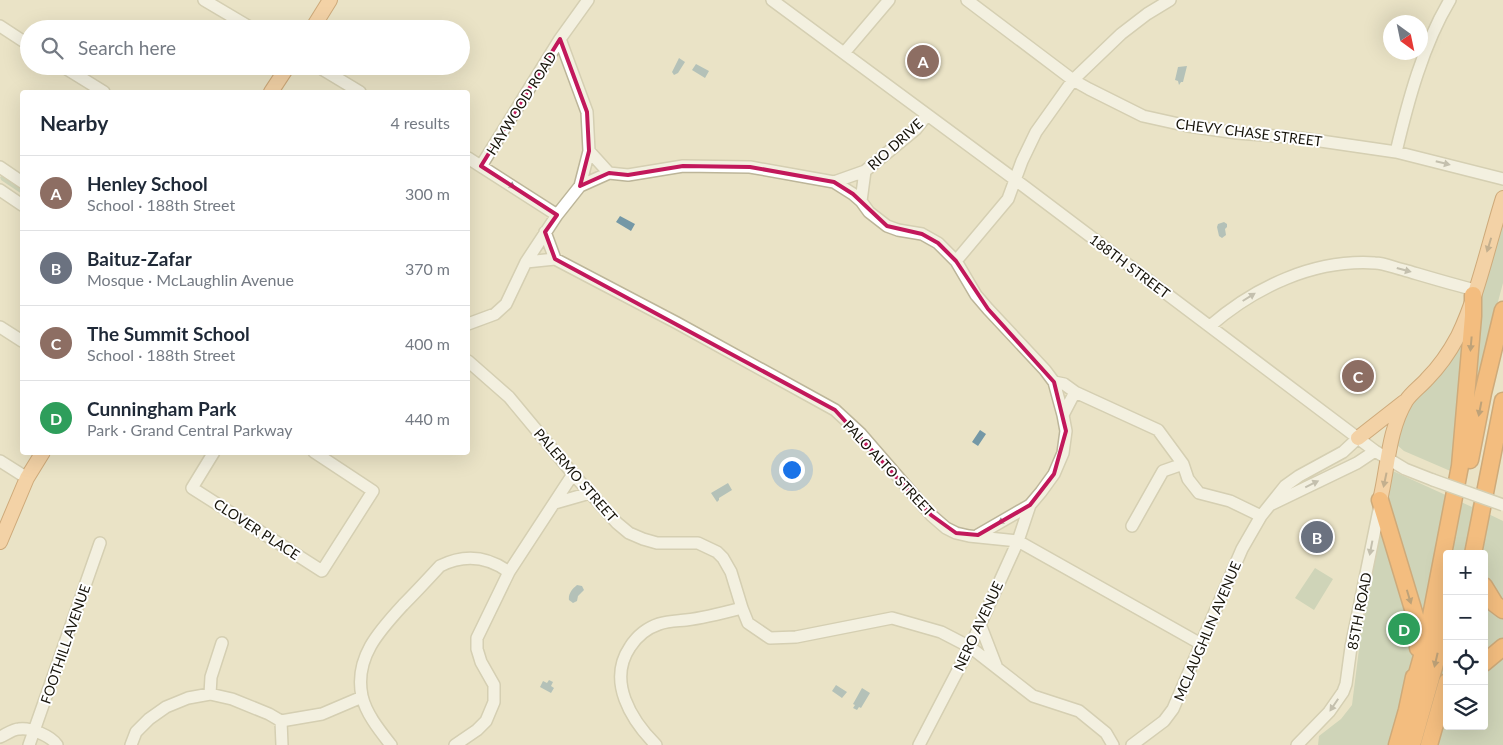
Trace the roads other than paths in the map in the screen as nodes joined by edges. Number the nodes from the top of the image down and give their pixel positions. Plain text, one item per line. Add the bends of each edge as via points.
1 (204, 0) edge
2 (330, 0) edge
3 (588, 0) edge
4 (772, 0) edge
5 (889, 0) edge
6 (967, 0) edge
7 (1170, 0) edge
8 (1450, 0) edge
9 (238, 20) edge
10 (318, 20) edge
11 (0, 26) edge
12 (20, 39) edge
13 (560, 40) junction
14 (844, 53) junction
15 (77, 75) edge
16 (282, 75) edge
17 (332, 75) edge
18 (1073, 80) junction
19 (101, 90) edge
20 (272, 90) edge
21 (357, 90) edge
22 (927, 115) junction
23 (589, 151) junction
24 (1396, 152) junction
25 (470, 159) edge
26 (481, 166) junction
27 (0, 167) edge
28 (865, 171) junction
29 (609, 172) junction
30 (1503, 179) edge
31 (1015, 180) junction
32 (20, 181) edge
33 (834, 182) junction
34 (580, 186) junction
35 (0, 190) edge
36 (1503, 198) edge
37 (861, 201) junction
38 (20, 204) edge
39 (558, 215) junction
40 (545, 232) junction
41 (556, 259) junction
42 (956, 261) junction
43 (526, 262) junction
44 (1474, 292) junction
45 (1503, 310) edge
46 (470, 323) edge
47 (1210, 326) junction
48 (0, 327) edge
49 (20, 341) edge
50 (470, 363) edge
51 (1054, 382) junction
52 (1075, 392) junction
53 (1407, 400) junction
54 (1503, 402) edge
55 (1064, 415) junction
56 (1358, 438) junction
57 (1375, 451) junction
58 (41, 455) edge
59 (212, 455) edge
60 (319, 455) edge
61 (1389, 460) junction
62 (0, 461) edge
63 (1183, 464) junction
64 (573, 474) junction
65 (27, 478) junction
66 (1488, 480) junction
67 (590, 493) junction
68 (1380, 500) junction
69 (555, 503) junction
70 (1030, 505) junction
71 (1503, 505) edge
72 (1268, 506) junction
73 (1261, 516) junction
74 (1132, 526) dead end
75 (978, 535) junction
76 (1018, 541) junction
77 (0, 542) edge
78 (100, 543) dead end
79 (1454, 550) edge
80 (1474, 550) edge
81 (1484, 550) edge
82 (510, 572) junction
83 (1488, 593) edge
84 (742, 608) junction
85 (1503, 610) edge
86 (1443, 621) edge
87 (980, 624) junction
88 (222, 643) dead end
89 (1201, 644) junction
90 (970, 647) junction
91 (1503, 647) edge
92 (1488, 660) edge
93 (998, 669) junction
94 (1446, 685) edge
95 (1413, 688) junction
96 (210, 694) junction
97 (362, 697) junction
98 (281, 721) junction
99 (1445, 730) edge
100 (34, 731) junction
101 (0, 737) edge
102 (29, 745) edge
103 (57, 745) edge
104 (131, 745) edge
105 (282, 745) edge
106 (391, 745) edge
107 (455, 745) edge
108 (656, 745) edge
109 (919, 745) edge
110 (1114, 745) edge
111 (1132, 745) edge
112 (1297, 745) edge
113 (1397, 745) edge
114 (1412, 745) edge
115 (1429, 745) edge
116 (1436, 745) edge

1 - 9 street
2 - 10 main road
3 - 13 street, HAYWOOD ROAD
4 - 14 street, 188TH STREET
5 - 14 street
6 - 18 street, CHEVY CHASE STREET
7 - 18 street via 1121,34
8 - 24 street via 1440,16 1411,92
11 - 12 street
13 - 23 street via 587,112
13 - 26 street, HAYWOOD ROAD
14 - 22 street, 188TH STREET
15 - 19 street
16 - 20 main road
17 - 21 street
18 - 24 street, CHEVY CHASE STREET via 1143,116 1237,133 1300,138
18 - 31 street via 1036,132
22 - 28 street, RIO DRIVE via 916,129
22 - 31 street, 188TH STREET
23 - 29 street
23 - 34 street
24 -> 30 street, CHEVY CHASE STREET
25 - 26 street
26 -> 39 street
27 - 32 street
28 - 33 street, RIO DRIVE
28 - 37 street
29 - 33 street via 628,175 683,166 750,167
29 - 34 street
31 - 42 street via 1008,199
31 - 47 street, 188TH STREET
33 - 37 street
34 - 39 street
35 - 38 street
36 -> 44 main road
37 - 42 street via 878,221 898,230 922,234 938,243
39 - 40 street
40 - 41 street
40 - 43 street
41 - 43 street
41 - 75 street, PALO ALTO STREET via 835,410 861,434 931,515 946,528
42 - 51 street via 976,295
43 - 46 street via 506,304 495,314
47 -> 44 street via 1266,287 1316,268 1342,264 1376,263
44 - 53 main road via 1450,349 1431,376
44 -> 95 highway via 1460,466 1426,642
45 -> 79 highway via 1483,392
47 - 56 street, 188TH STREET
48 - 49 street
50 - 64 street, PALERMO STREET via 509,396
51 - 52 street
51 - 55 street, NERO AVENUE
52 - 55 street, NERO AVENUE
52 - 63 street via 1158,430
53 - 56 main road
53 - 61 main road, 85TH ROAD via 1393,434
54 - 66 highway
55 - 70 street, NERO AVENUE via 1063,453 1054,474
56 - 57 street, 188TH STREET
56 - 72 street, MCLAUGHLIN AVENUE via 1343,452 1284,486
57 - 61 street, 188TH STREET
72 -> 57 street, MCLAUGHLIN AVENUE
58 - 65 main road
59 - 60 street, CLOVER PLACE via 192,488 322,571 373,491
61 -> 68 main road, 85TH ROAD
61 - 71 street, 188TH STREET, bridge
62 - 65 street
63 - 73 street via 1188,479 1199,493 1230,500
63 - 74 street via 1163,471
64 - 67 street, PALERMO STREET
64 - 69 street
65 - 77 main road
66 - 80 highway
66 - 81 highway
67 - 69 street
67 - 84 street, PALERMO STREET via 617,523 643,540 669,544 698,543 717,552 731,572
68 -> 95 highway via 1417,626 1418,651
68 -> 112 street, 85TH ROAD via 1346,684 1329,712
69 - 82 street
70 -> 75 street, NERO AVENUE
70 - 76 street, NERO AVENUE
72 - 73 street, MCLAUGHLIN AVENUE
73 - 89 street, MCLAUGHLIN AVENUE via 1242,549
75 - 76 street, PALO ALTO STREET
76 - 87 street, NERO AVENUE
76 - 89 street, PALO ALTO STREET
78 - 100 street, FOOTHILL AVENUE
82 - 97 street via 482,559 470,558 440,566 373,640 361,676
82 - 107 street via 477,638 481,662 494,685 494,702 486,720 477,730
83 - 85 highway
84 - 90 street, PALERMO STREET via 748,622 770,638 796,637 892,618 941,632
84 - 108 street via 660,623 642,633 627,650 620,679 622,691 640,727
86 -> 114 highway via 1438,653
87 - 90 street, NERO AVENUE
87 - 93 street
88 - 96 street via 211,677
89 - 111 street, MCLAUGHLIN AVENUE via 1169,715
90 - 93 street, PALERMO STREET
90 - 109 street, NERO AVENUE
91 - 92 highway
93 - 110 street, PALERMO STREET via 1033,696 1079,711 1106,733
94 - 115 highway
95 - 113 highway
96 - 98 street via 246,704
96 - 104 street via 166,707 136,732
97 - 98 street via 322,714
97 - 106 street via 379,730
98 - 105 street
99 - 116 highway
100 - 101 street via 19,728
100 - 102 street, FOOTHILL AVENUE
100 - 103 street via 50,737

